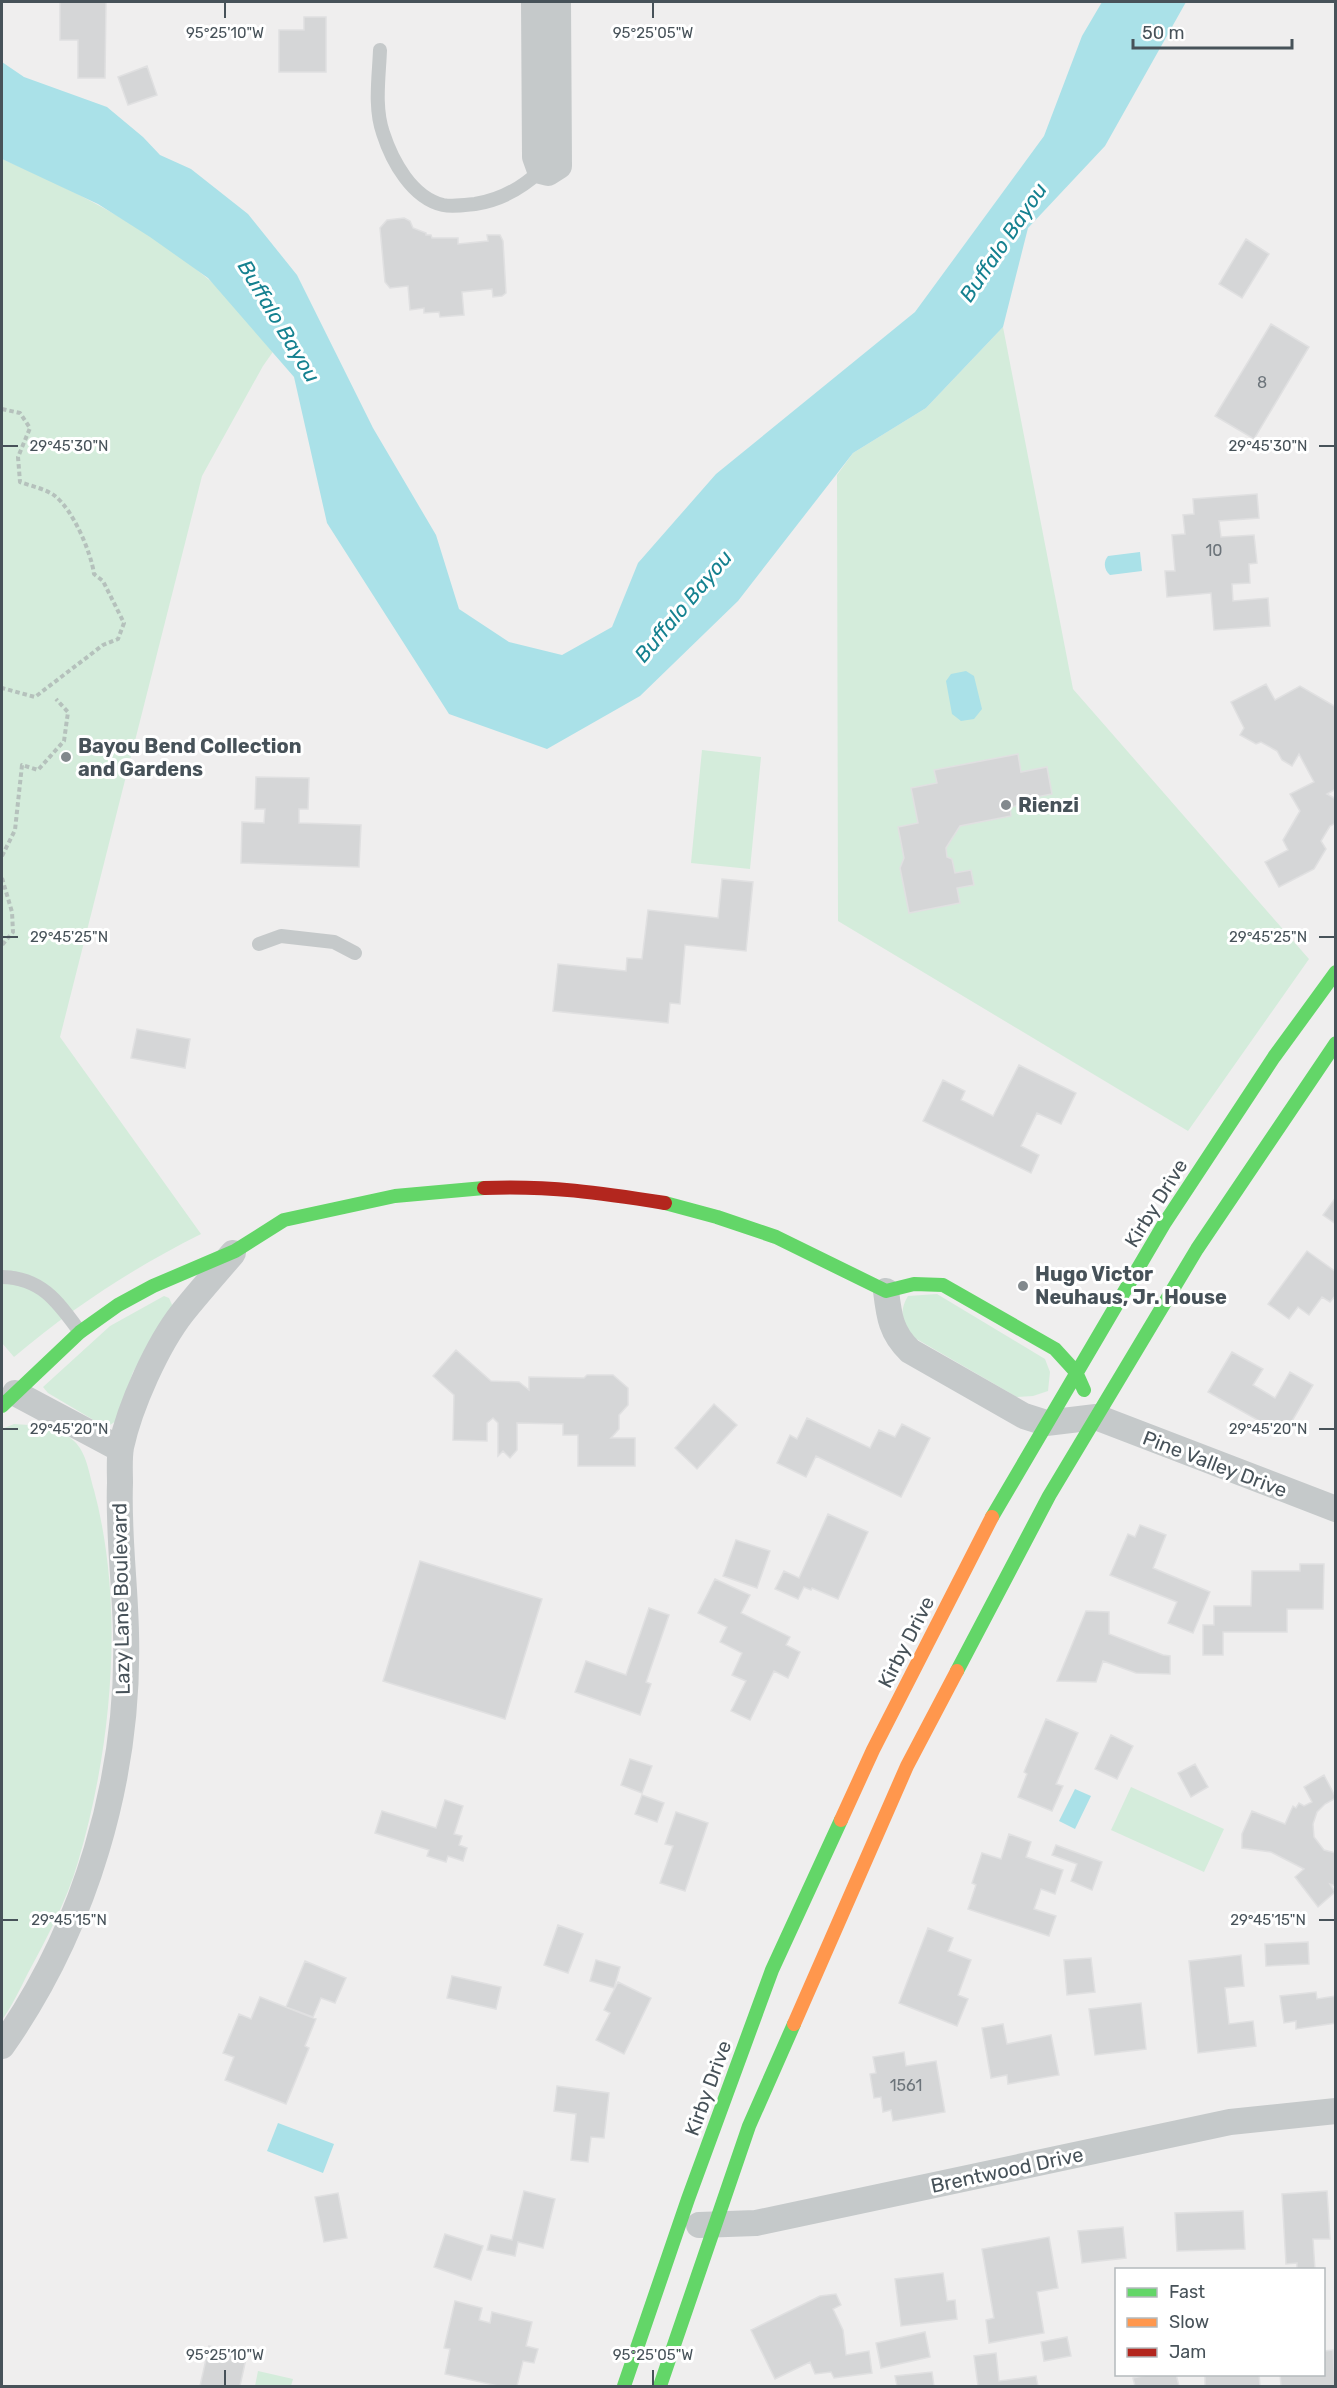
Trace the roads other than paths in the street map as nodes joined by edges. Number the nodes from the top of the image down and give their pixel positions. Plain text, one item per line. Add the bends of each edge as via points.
1 (534, 2) edge
2 (558, 2) edge
3 (380, 50) dead end
4 (546, 65) junction
5 (540, 171) joint
6 (259, 944) dead end
7 (355, 952) dead end
8 (1335, 972) edge
9 (1335, 1043) edge
10 (235, 1251) junction
11 (2, 1277) edge
12 (886, 1291) junction
13 (80, 1332) junction
14 (1076, 1372) junction
15 (8, 1400) edge
16 (1096, 1417) junction
17 (1046, 1423) junction
18 (120, 1449) junction
19 (1335, 1509) edge
20 (2, 2046) edge
21 (1335, 2110) edge
22 (679, 2224) junction
23 (715, 2226) junction
24 (624, 2386) edge
25 (660, 2386) edge

1 - 4 street
2 - 4 street
3 - 5 lane via 378,93 382,132 395,162 421,194 445,206 490,202 527,183
4 - 5 street via 535,157
6 - 7 lane via 281,936 334,942
8 - 14 main road, Kirby Drive via 1164,1224
9 - 16 main road via 1197,1249
10 - 12 main road, Lazy Lane Boulevard via 284,1220 395,1196 529,1186 588,1191 717,1216 776,1237
10 - 13 main road, Lazy Lane Boulevard via 153,1286
10 - 18 street, Lazy Lane Boulevard via 181,1314 155,1358 131,1412
11 - 13 lane via 37,1285 57,1301
12 - 14 main road via 909,1283 943,1285 1055,1348
12 - 17 street via 892,1325 898,1340 910,1351 1019,1414
13 - 15 main road, Lazy Lane Boulevard
14 - 16 main road
14 - 17 main road, Kirby Drive
15 - 18 street, Lazy Lane Boulevard
16 - 17 street
16 - 19 street, Pine Valley Drive
16 - 23 main road via 1048,1496 907,1766 749,2126
17 - 22 main road, Kirby Drive via 1000,1500 868,1760 772,1970
18 - 20 street, Lazy Lane Boulevard via 126,1635 124,1702 112,1786 97,1852 70,1927 24,2014
21 - 23 street, Brentwood Drive via 1230,2122 756,2223
22 - 23 street, Brentwood Drive
22 - 24 main road, Kirby Drive
23 - 25 main road

